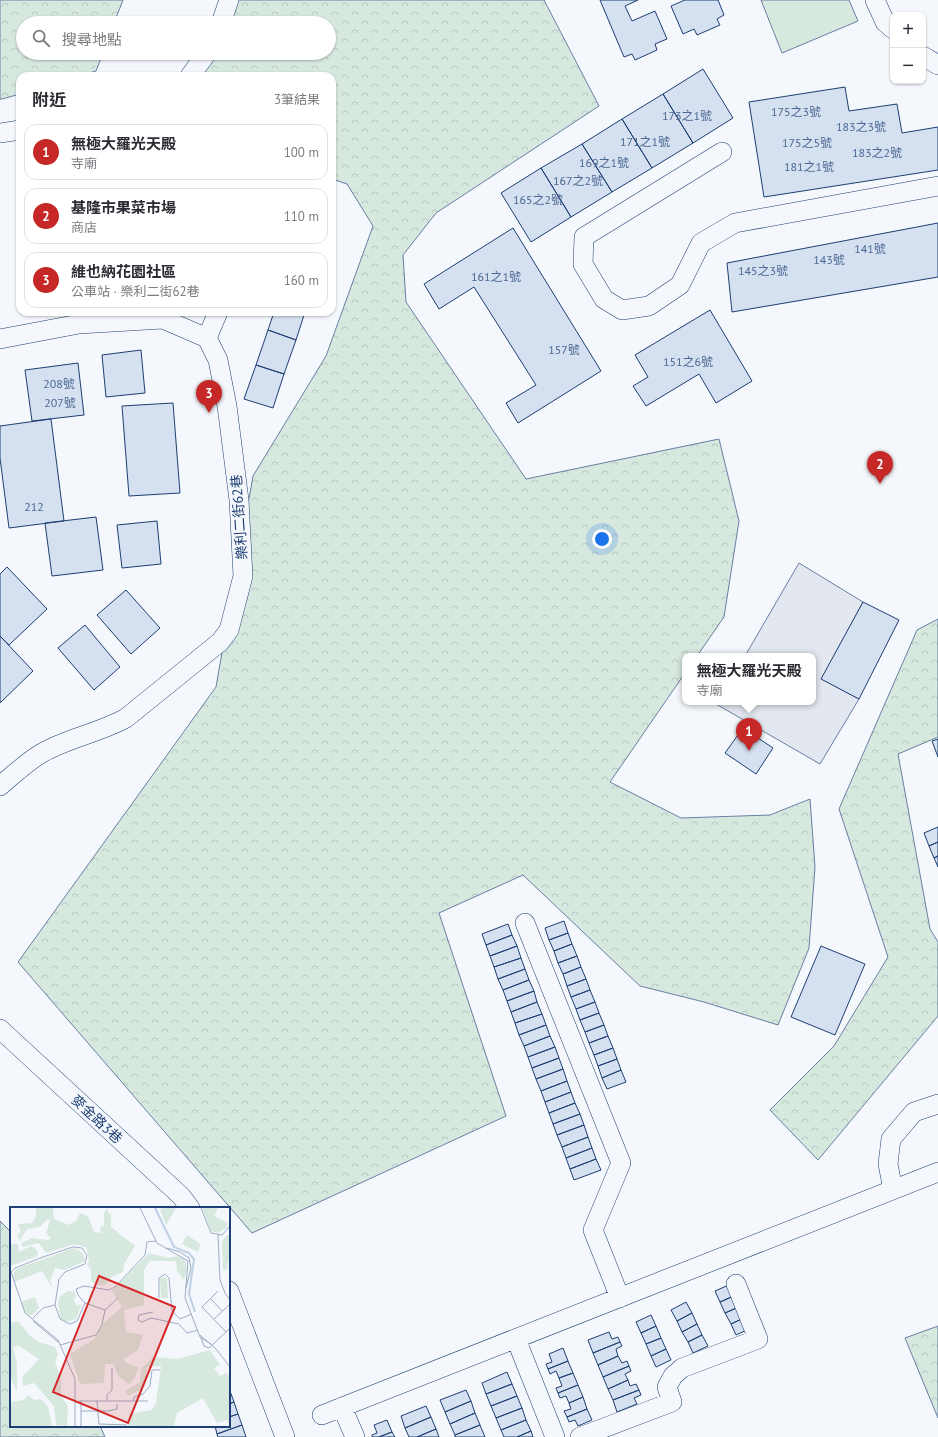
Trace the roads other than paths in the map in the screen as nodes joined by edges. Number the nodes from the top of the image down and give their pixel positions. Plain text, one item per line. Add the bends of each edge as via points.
1 (229, 0) edge
2 (875, 0) edge
3 (223, 16) edge
4 (890, 26) edge
5 (926, 58) edge
6 (202, 60) edge
7 (938, 66) edge
8 (193, 72) edge
9 (16, 131) edge
10 (0, 134) edge
11 (722, 152) dead end
12 (938, 186) edge
13 (216, 316) edge
14 (207, 338) junction
15 (0, 339) edge
16 (0, 786) edge
17 (525, 924) dead end
18 (1, 1030) edge
19 (938, 1104) edge
20 (938, 1172) edge
21 (893, 1190) junction
22 (189, 1207) edge
23 (736, 1284) dead end
24 (230, 1294) edge
25 (620, 1298) junction
26 (516, 1338) junction
27 (342, 1407) junction
28 (322, 1415) dead end
29 (284, 1437) edge
30 (355, 1437) edge
31 (555, 1437) edge
32 (580, 1437) edge

1 - 3 street
2 - 4 street via 885,22
5 - 7 street
6 - 8 street
9 - 10 street
11 - 12 street via 584,237 583,264 604,299 622,310 649,306 680,285 701,243 735,223
13 - 14 street
14 - 15 street via 163,319 79,324
14 - 16 street, 樂利二街62巷 via 218,360 227,406 239,500 243,576 229,630 220,642 126,718 110,727 41,754
17 - 25 street via 621,1163 593,1230
18 - 22 street, 麥金路3巷 via 181,1196
19 - 21 street via 914,1112 891,1139 888,1164
20 - 21 street
21 - 25 street
23 - 32 street via 758,1339 682,1368 673,1376 667,1387 672,1402
24 - 29 street
25 - 26 street
26 - 27 street
26 - 31 street
27 - 28 street
27 - 30 street

